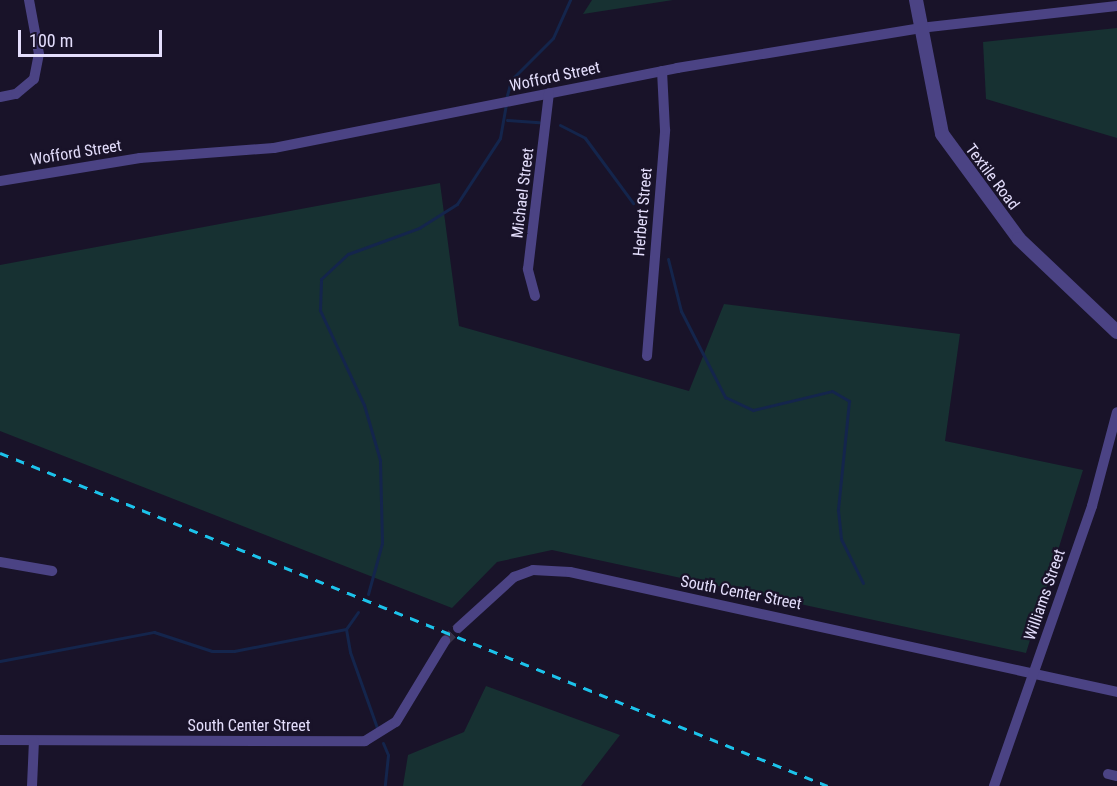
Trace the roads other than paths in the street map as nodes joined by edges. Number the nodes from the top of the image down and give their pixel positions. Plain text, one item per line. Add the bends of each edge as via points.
1 (29, 0) edge
2 (916, 0) edge
3 (1117, 6) edge
4 (920, 28) junction
5 (662, 71) junction
6 (549, 93) junction
7 (0, 97) edge
8 (0, 181) edge
9 (535, 296) dead end
10 (1117, 332) edge
11 (647, 356) dead end
12 (1117, 412) edge
13 (0, 562) edge
14 (52, 571) dead end
15 (458, 628) tunnel mouth
16 (446, 641) tunnel mouth
17 (1035, 672) junction
18 (1117, 692) edge
19 (0, 740) edge
20 (34, 741) junction
21 (32, 786) edge
22 (994, 786) edge

1 - 7 street via 39,54 34,79 16,94
2 - 4 street, Textile Road
3 - 4 street, Wofford Street
4 - 5 street, Wofford Street
4 - 10 street, Textile Road via 936,120 956,158 1019,239
5 - 6 street, Wofford Street
5 - 11 street, Herbert Street via 665,130
6 - 8 street, Wofford Street via 274,148 101,162
6 - 9 street, Michael Street via 528,269
12 - 17 street, Williams Street via 1092,506
13 - 14 street
15 - 17 street, South Center Street via 504,582 552,570
16 - 20 street, South Center Street via 396,722 365,741
17 - 18 street, South Center Street
17 - 22 street, Williams Street
19 - 20 street, South Center Street
20 - 21 street

